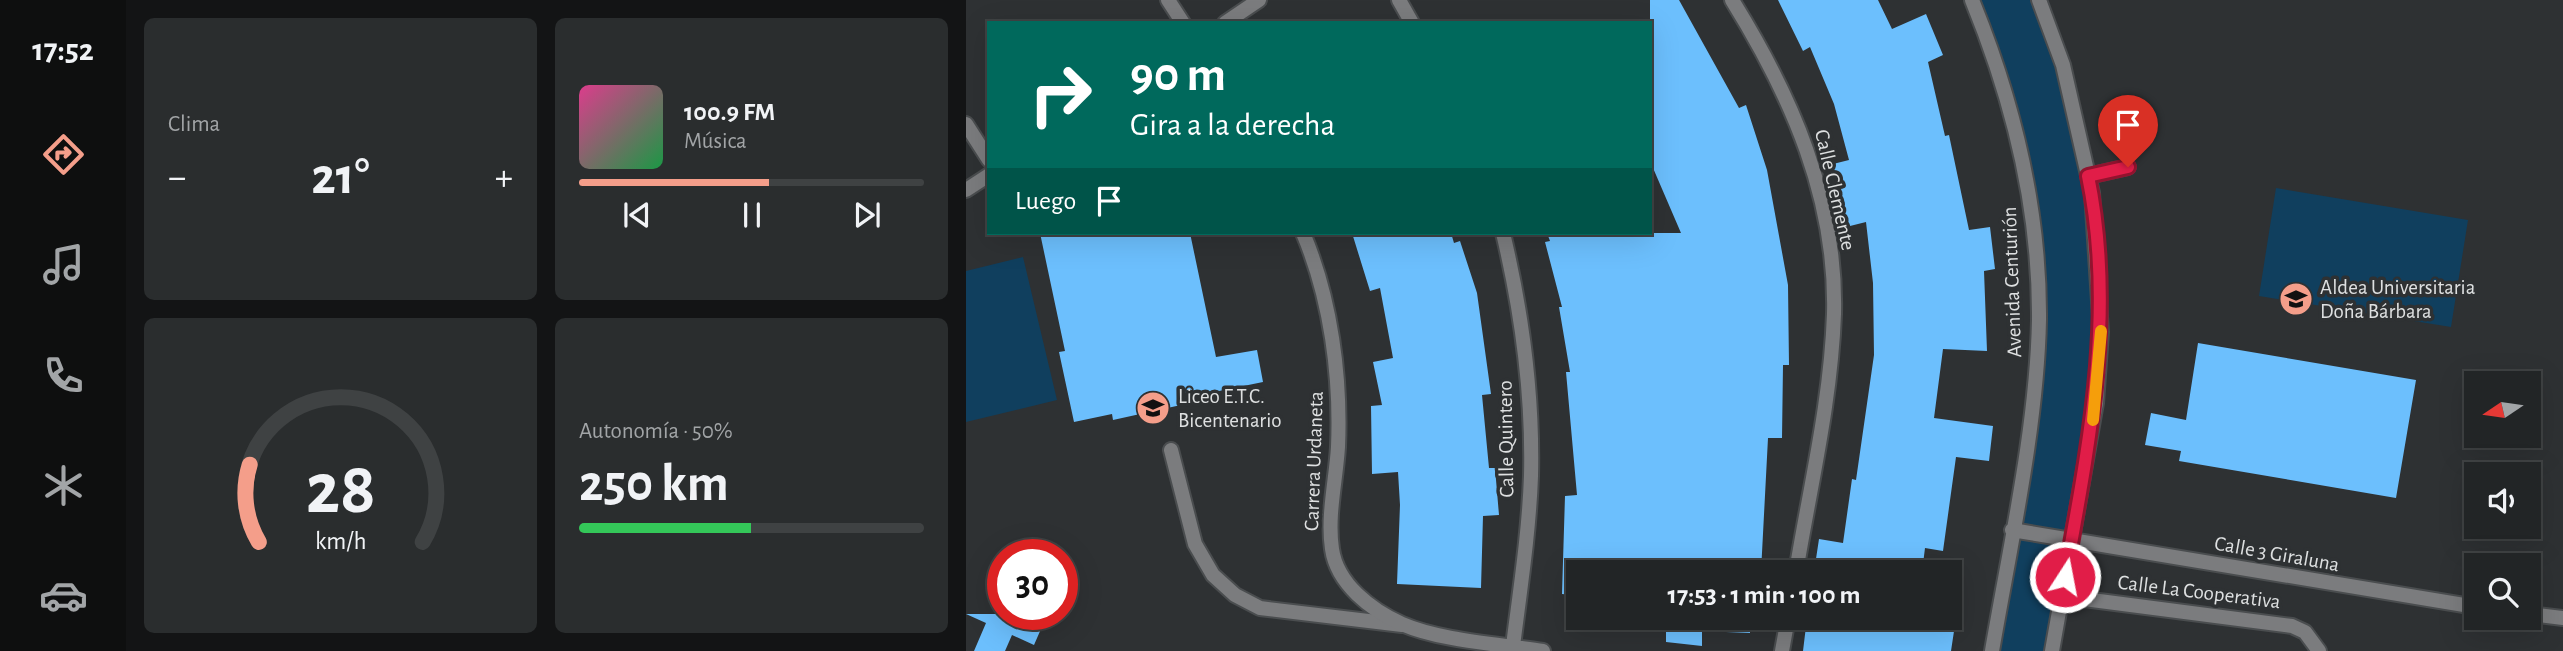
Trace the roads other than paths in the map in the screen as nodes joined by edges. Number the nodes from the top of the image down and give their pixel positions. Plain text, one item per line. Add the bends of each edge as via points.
1 (1168, 0) edge
2 (1259, 0) edge
3 (1399, 0) edge
4 (1732, 0) edge
5 (1972, 0) edge
6 (2039, 0) edge
7 (1182, 21) edge
8 (1228, 21) edge
9 (1411, 21) edge
10 (966, 124) edge
11 (987, 157) edge
12 (2128, 167) dead end
13 (987, 176) edge
14 (2088, 176) junction
15 (966, 190) edge
16 (1304, 235) edge
17 (1503, 235) edge
18 (1171, 450) dead end
19 (2012, 530) junction
20 (2072, 541) junction
21 (1798, 560) edge
22 (2062, 596) junction
23 (2464, 605) edge
24 (2541, 615) edge
25 (2563, 618) edge
26 (1403, 625) junction
27 (1786, 630) edge
28 (1513, 646) junction
29 (1543, 651) edge
30 (1782, 651) edge
31 (1992, 651) edge
32 (2052, 651) edge
33 (2319, 651) edge

1 - 7 street
2 - 8 street
3 - 9 street
4 - 21 street, Calle Clemente via 1787,97 1811,165 1828,236 1832,355
5 - 19 street, Avenida Centurión via 2017,129 2037,254 2035,386
6 - 14 street via 2063,65
10 - 11 street
12 - 14 street
13 - 15 street
14 - 20 street via 2101,332 2096,403
16 - 26 street, Carrera Urdaneta via 1338,381 1332,550 1348,585 1363,601
17 - 28 street, Calle Quintero via 1523,334 1530,402 1531,477
18 - 26 street via 1195,544 1213,575 1235,595 1260,608
19 - 20 street, Calle 3 Giraluna
19 - 31 street, Avenida Centurión
20 - 22 street
20 - 23 street, Calle 3 Giraluna
22 - 32 street
22 - 33 street, Calle La Cooperativa via 2292,626 2305,632
24 - 25 street
26 - 28 street
27 - 30 street
28 - 29 street

